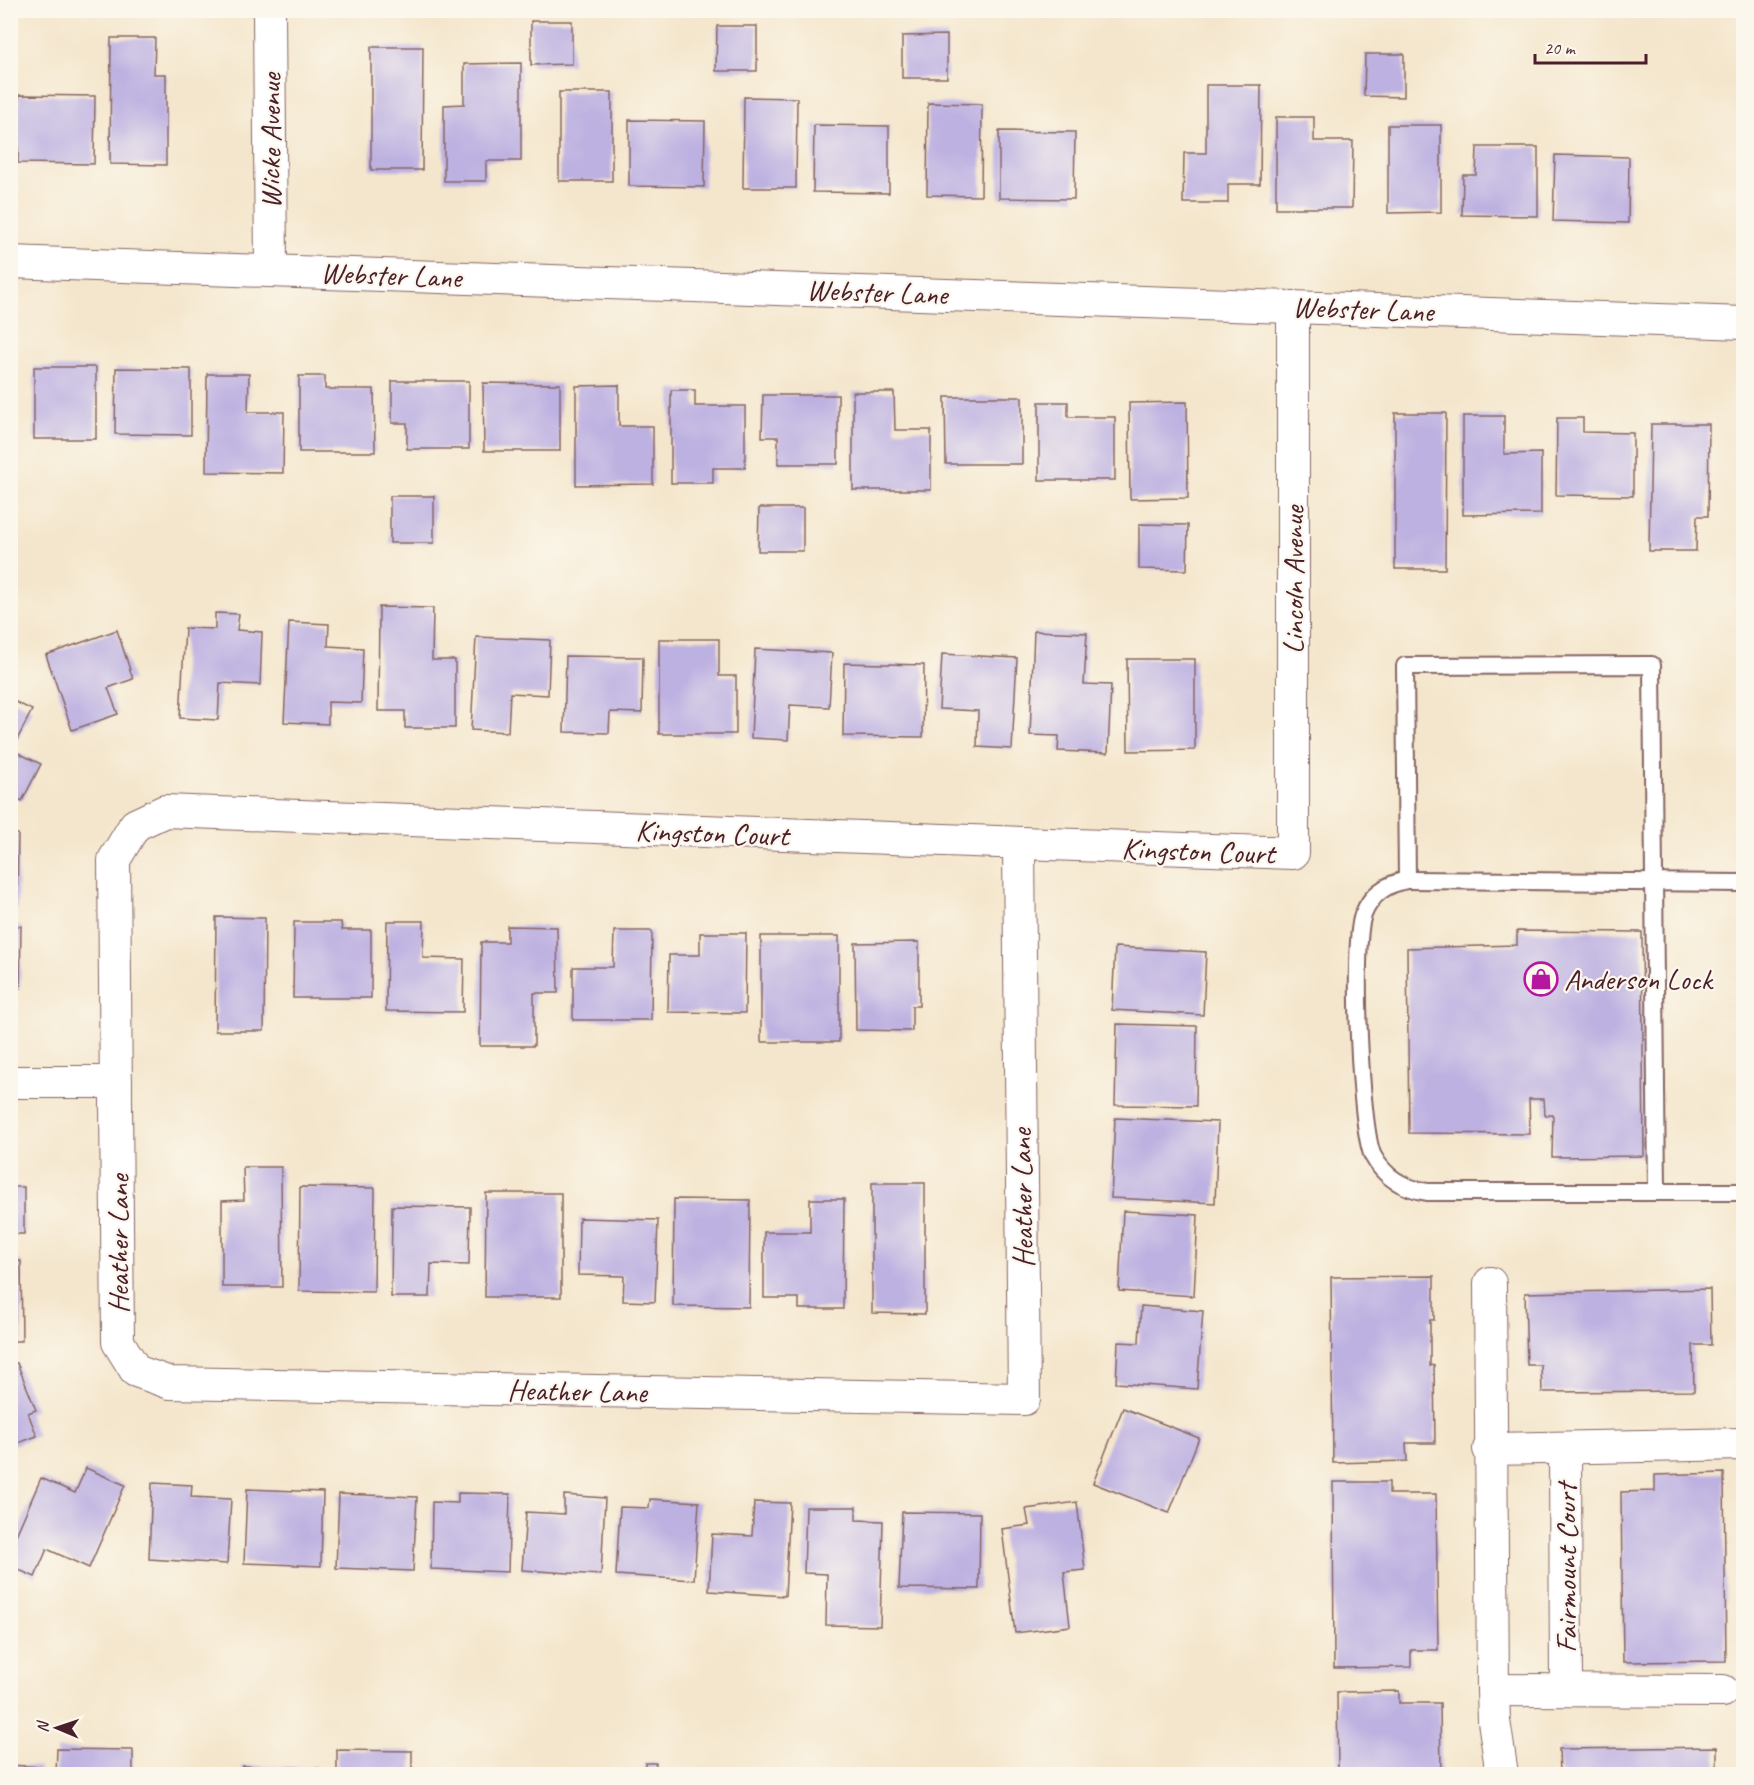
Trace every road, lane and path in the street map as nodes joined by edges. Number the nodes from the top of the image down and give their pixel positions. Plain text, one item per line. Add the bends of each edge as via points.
1 (269, 10) edge
2 (10, 262) edge
3 (271, 271) junction
4 (1293, 307) junction
5 (1743, 323) edge
6 (135, 825) joint
7 (1019, 845) junction
8 (1293, 854) joint
9 (1407, 880) junction
10 (1656, 882) junction
11 (1743, 883) edge
12 (10, 1082) edge
13 (116, 1082) junction
14 (1657, 1192) junction
15 (1743, 1192) edge
16 (1490, 1283) dead end
17 (1743, 1444) edge
18 (1565, 1448) junction
19 (1490, 1449) junction
20 (1566, 1689) junction
21 (1493, 1690) junction
22 (1723, 1691) dead end
23 (1502, 1774) edge

1 - 3 street, Wicke Avenue
2 - 3 street, Webster Lane
3 - 4 street, Webster Lane
4 - 5 street, Webster Lane
4 - 8 street, Lincoln Avenue
6 - 7 street, Kingston Court via 165,811
6 - 13 street, Heather Lane via 114,860
7 - 8 street, Kingston Court
7 - 13 street, Heather Lane via 1024,1399 170,1383 147,1375 136,1371 118,1342
9 - 10 lane
9 - 10 lane via 1405,666 1652,665
9 - 14 lane via 1391,883 1372,897 1362,916 1358,944 1357,993 1368,1137 1373,1155 1385,1173 1398,1184 1428,1192
10 - 11 lane
10 - 14 lane
12 - 13 street
14 - 15 lane
16 - 19 street
17 - 18 street, Fairmount Court
18 - 19 street, Fairmount Court
18 - 20 street, Fairmount Court
19 - 21 street
20 - 21 street, Fairmount Court
20 - 22 street, Fairmount Court
21 - 23 street

